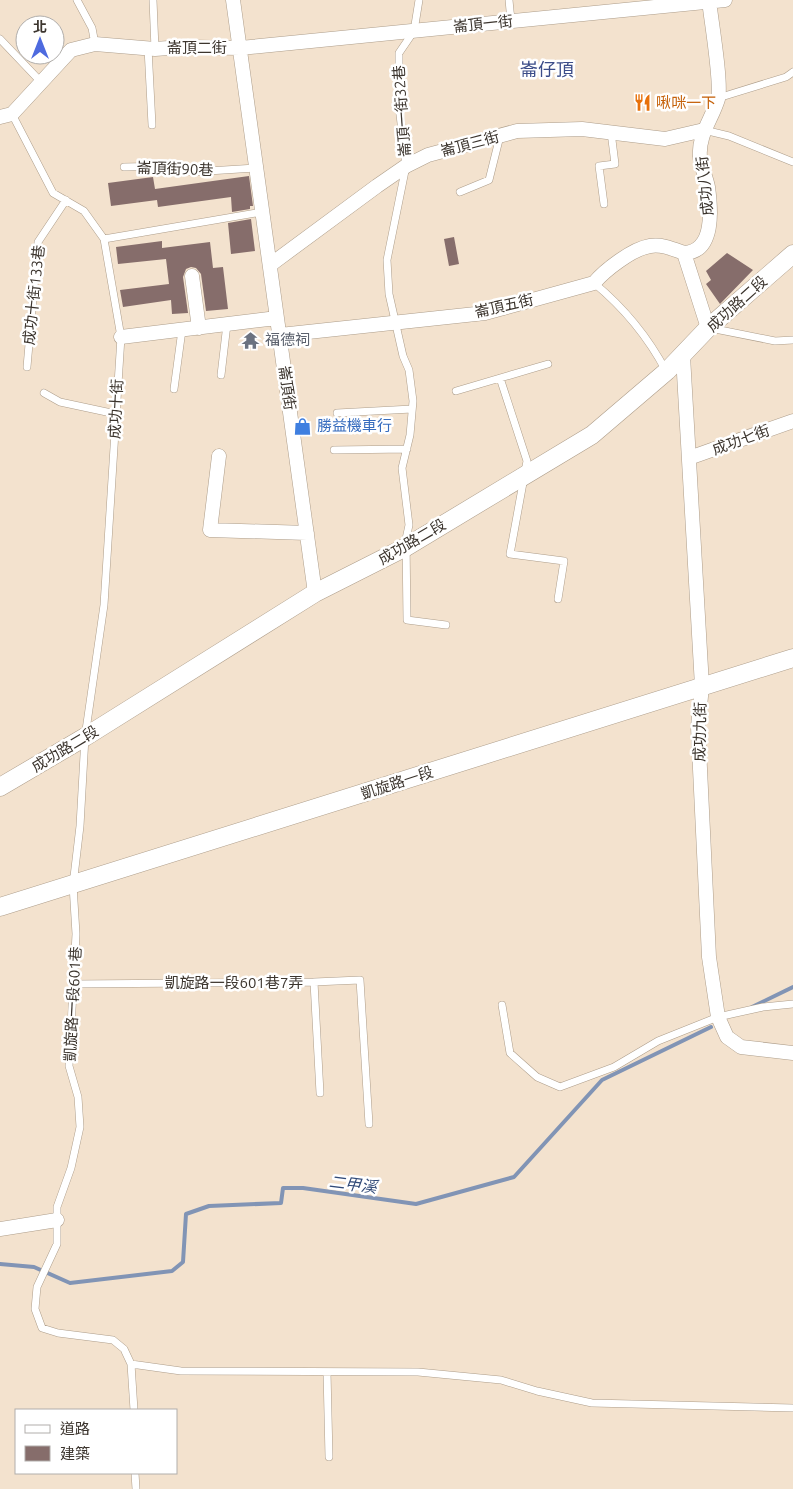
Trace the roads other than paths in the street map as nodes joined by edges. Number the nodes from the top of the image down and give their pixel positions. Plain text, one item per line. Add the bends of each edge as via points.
1 (77, 0) edge
2 (153, 0) edge
3 (233, 0) edge
4 (419, 0) edge
5 (509, 0) edge
6 (726, 0) edge
7 (709, 1) edge
8 (511, 21) junction
9 (414, 31) junction
10 (0, 39) edge
11 (95, 44) junction
12 (152, 48) junction
13 (240, 48) junction
14 (793, 72) edge
15 (41, 82) junction
16 (718, 98) junction
17 (6, 115) edge
18 (152, 125) dead end
19 (704, 130) junction
20 (611, 132) junction
21 (500, 136) junction
22 (793, 162) edge
23 (406, 166) junction
24 (124, 167) dead end
25 (256, 168) junction
26 (460, 192) dead end
27 (66, 200) junction
28 (604, 204) dead end
29 (262, 212) junction
30 (104, 238) junction
31 (684, 253) junction
32 (793, 254) edge
33 (270, 265) junction
34 (192, 276) dead end
35 (594, 283) junction
36 (277, 318) junction
37 (397, 321) junction
38 (227, 324) junction
39 (199, 328) junction
40 (708, 328) junction
41 (182, 330) junction
42 (280, 335) junction
43 (121, 337) junction
44 (793, 340) edge
45 (683, 356) junction
46 (548, 364) dead end
47 (27, 367) dead end
48 (667, 371) junction
49 (221, 375) dead end
50 (500, 378) junction
51 (174, 389) dead end
52 (456, 391) dead end
53 (44, 393) dead end
54 (412, 409) junction
55 (337, 413) dead end
56 (116, 414) junction
57 (793, 421) edge
58 (407, 449) junction
59 (334, 450) dead end
60 (219, 456) dead end
61 (689, 458) junction
62 (523, 476) junction
63 (307, 534) junction
64 (406, 547) junction
65 (315, 593) junction
66 (558, 599) dead end
67 (446, 625) dead end
68 (793, 658) edge
69 (702, 686) junction
70 (85, 737) junction
71 (0, 787) edge
72 (73, 885) junction
73 (0, 907) edge
74 (314, 982) junction
75 (75, 984) junction
76 (793, 1004) edge
77 (502, 1005) dead end
78 (718, 1017) junction
79 (793, 1053) edge
80 (320, 1093) dead end
81 (369, 1124) dead end
82 (57, 1220) junction
83 (0, 1229) edge
84 (131, 1364) junction
85 (327, 1372) junction
86 (793, 1408) edge
87 (134, 1409) edge
88 (328, 1458) dead end
89 (135, 1474) edge
90 (136, 1489) edge

1 - 11 lane via 92,28
2 - 12 lane, 崙頂二街
3 - 13 street, 崙頂街
4 - 9 lane
5 - 8 lane
6 - 7 street, 崙頂一街
7 - 8 street, 崙頂一街
7 - 16 street, 成功八街
8 - 9 street, 崙頂一街
9 - 13 street, 崙頂一街
9 - 23 lane, 崙頂一街32巷 via 399,53 399,106
10 - 15 lane
11 - 12 street, 崙頂二街
11 - 15 street, 崙頂二街 via 71,50
12 - 13 street, 崙頂二街
12 - 18 lane
13 - 25 street, 崙頂街
14 - 16 lane
15 - 17 street, 崙頂二街
16 - 19 street, 成功八街
17 - 27 lane, 成功十街 via 54,193
19 - 20 street, 崙頂三街 via 665,139
19 - 22 lane
19 - 31 street, 成功八街 via 700,156 708,186 710,222 705,243 693,252
20 - 21 street, 崙頂三街 via 582,129 517,132
20 - 28 lane via 615,164 599,166
21 - 23 street, 崙頂三街 via 428,155
21 - 26 lane via 489,180
23 - 33 street, 崙頂三街
23 - 37 lane, 崙頂一街32巷 via 387,260 389,294
24 - 25 lane, 崙頂街90巷 via 169,166 192,172
25 - 29 street, 崙頂街
27 - 30 lane, 成功十街 via 84,212
27 - 47 lane, 成功十街133巷 via 38,242
29 - 30 lane
29 - 33 street, 崙頂街
30 - 43 lane, 成功十街
31 - 35 street, 崙頂五街 via 663,246 649,246 602,273
31 - 40 street
32 - 40 street, 成功路二段
33 - 36 street, 崙頂街
34 - 39 street
35 - 37 street, 崙頂五街 via 485,313
35 - 48 lane via 616,301 656,351
36 - 38 street
36 - 42 street, 崙頂街
37 - 42 street, 崙頂五街
37 - 54 lane, 崙頂一街32巷 via 409,370
38 - 39 street
38 - 49 lane
39 - 41 street
40 - 44 lane via 776,341
40 - 45 street, 成功路二段
41 - 43 street
41 - 51 lane
42 - 63 street, 崙頂街
43 - 56 lane, 成功十街
45 - 48 street, 成功路二段
45 - 61 street, 成功九街
46 - 50 lane
48 - 62 street, 成功路二段 via 592,435
50 - 52 lane
50 - 62 lane via 527,462
53 - 56 lane via 60,402
54 - 55 lane
54 - 58 lane, 崙頂一街32巷
56 - 70 lane, 成功十街 via 104,605
57 - 61 street, 成功七街
58 - 59 lane
58 - 64 lane, 崙頂一街32巷 via 402,468 409,525
60 - 63 street via 210,530
61 - 69 street, 成功九街
62 - 64 street, 成功路二段
62 - 66 lane via 510,554 564,560
63 - 65 street, 崙頂街
64 - 65 street, 成功路二段
64 - 67 lane, 崙頂一街32巷 via 407,620
65 - 70 street, 成功路二段
68 - 69 street, 凱旋路一段
69 - 72 street, 凱旋路一段
69 - 78 street, 成功九街 via 698,727 709,957
70 - 71 street, 成功路二段
70 - 72 lane, 成功十街
72 - 73 street, 凱旋路一段
72 - 75 lane, 凱旋路一段601巷
74 - 75 lane, 凱旋路一段601巷7弄
74 - 80 lane, 凱旋路一段601巷7弄
74 - 81 lane via 360,980
75 - 82 lane, 凱旋路一段601巷 via 69,1066 78,1097 80,1127 71,1168 57,1207
76 - 78 lane
77 - 78 lane via 510,1053 538,1077 560,1087 614,1067 658,1041
78 - 79 street, 成功九街 via 727,1037 741,1048
82 - 83 street
82 - 84 lane, 凱旋路一段601巷 via 57,1244 37,1287 36,1309 42,1328 113,1340 124,1349
84 - 85 lane via 181,1371
84 - 87 lane
85 - 86 lane via 418,1372 501,1380 592,1403
85 - 88 lane
89 - 90 lane

